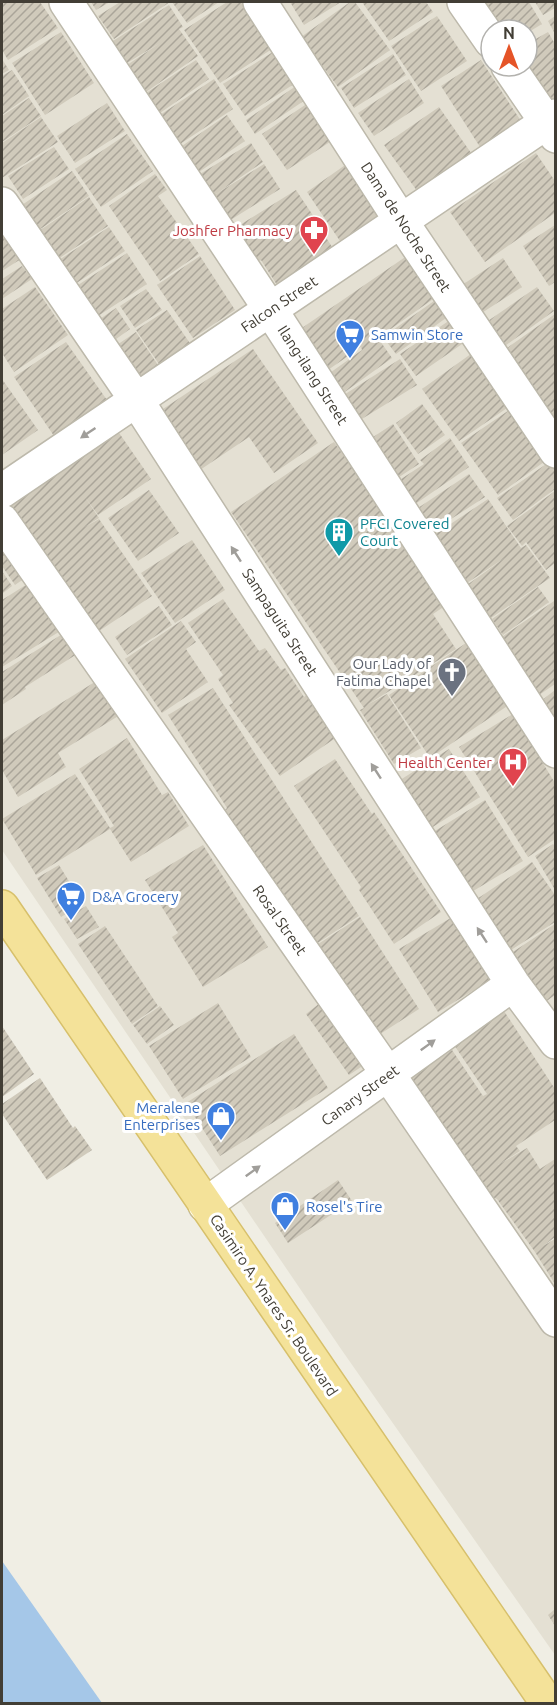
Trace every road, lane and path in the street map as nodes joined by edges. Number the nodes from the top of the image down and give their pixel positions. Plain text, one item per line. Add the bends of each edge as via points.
1 (66, 2) edge
2 (260, 2) edge
3 (464, 2) edge
4 (479, 24) edge
5 (517, 78) edge
6 (552, 125) edge
7 (2, 204) edge
8 (401, 221) junction
9 (270, 309) junction
10 (137, 400) junction
11 (555, 451) edge
12 (2, 491) edge
13 (2, 521) edge
14 (555, 751) edge
15 (2, 907) edge
16 (513, 984) junction
17 (550, 1022) edge
18 (388, 1074) junction
19 (205, 1205) junction
20 (555, 1320) edge
21 (548, 1704) edge

1 - 9 street, Ilang-ilang Street
2 - 8 street, Dama de Noche Street
3 - 4 street
5 - 6 street
6 - 8 street, Falcon Street
7 - 10 street, Sampaguita Street
8 - 9 street, Falcon Street
8 - 11 street, Dama de Noche Street
9 - 10 street, Falcon Street
9 - 14 street, Ilang-ilang Street
10 -> 12 street, Falcon Street
16 -> 10 street, Sampaguita Street
13 - 18 street, Rosal Street
15 - 19 main road, Casimiro A. Ynares Sr. Boulevard
16 - 17 street, Sampaguita Street
18 -> 16 street, Canary Street
19 -> 18 street, Canary Street
18 - 20 street, Rosal Street
19 - 21 main road, Casimiro A. Ynares Sr. Boulevard

